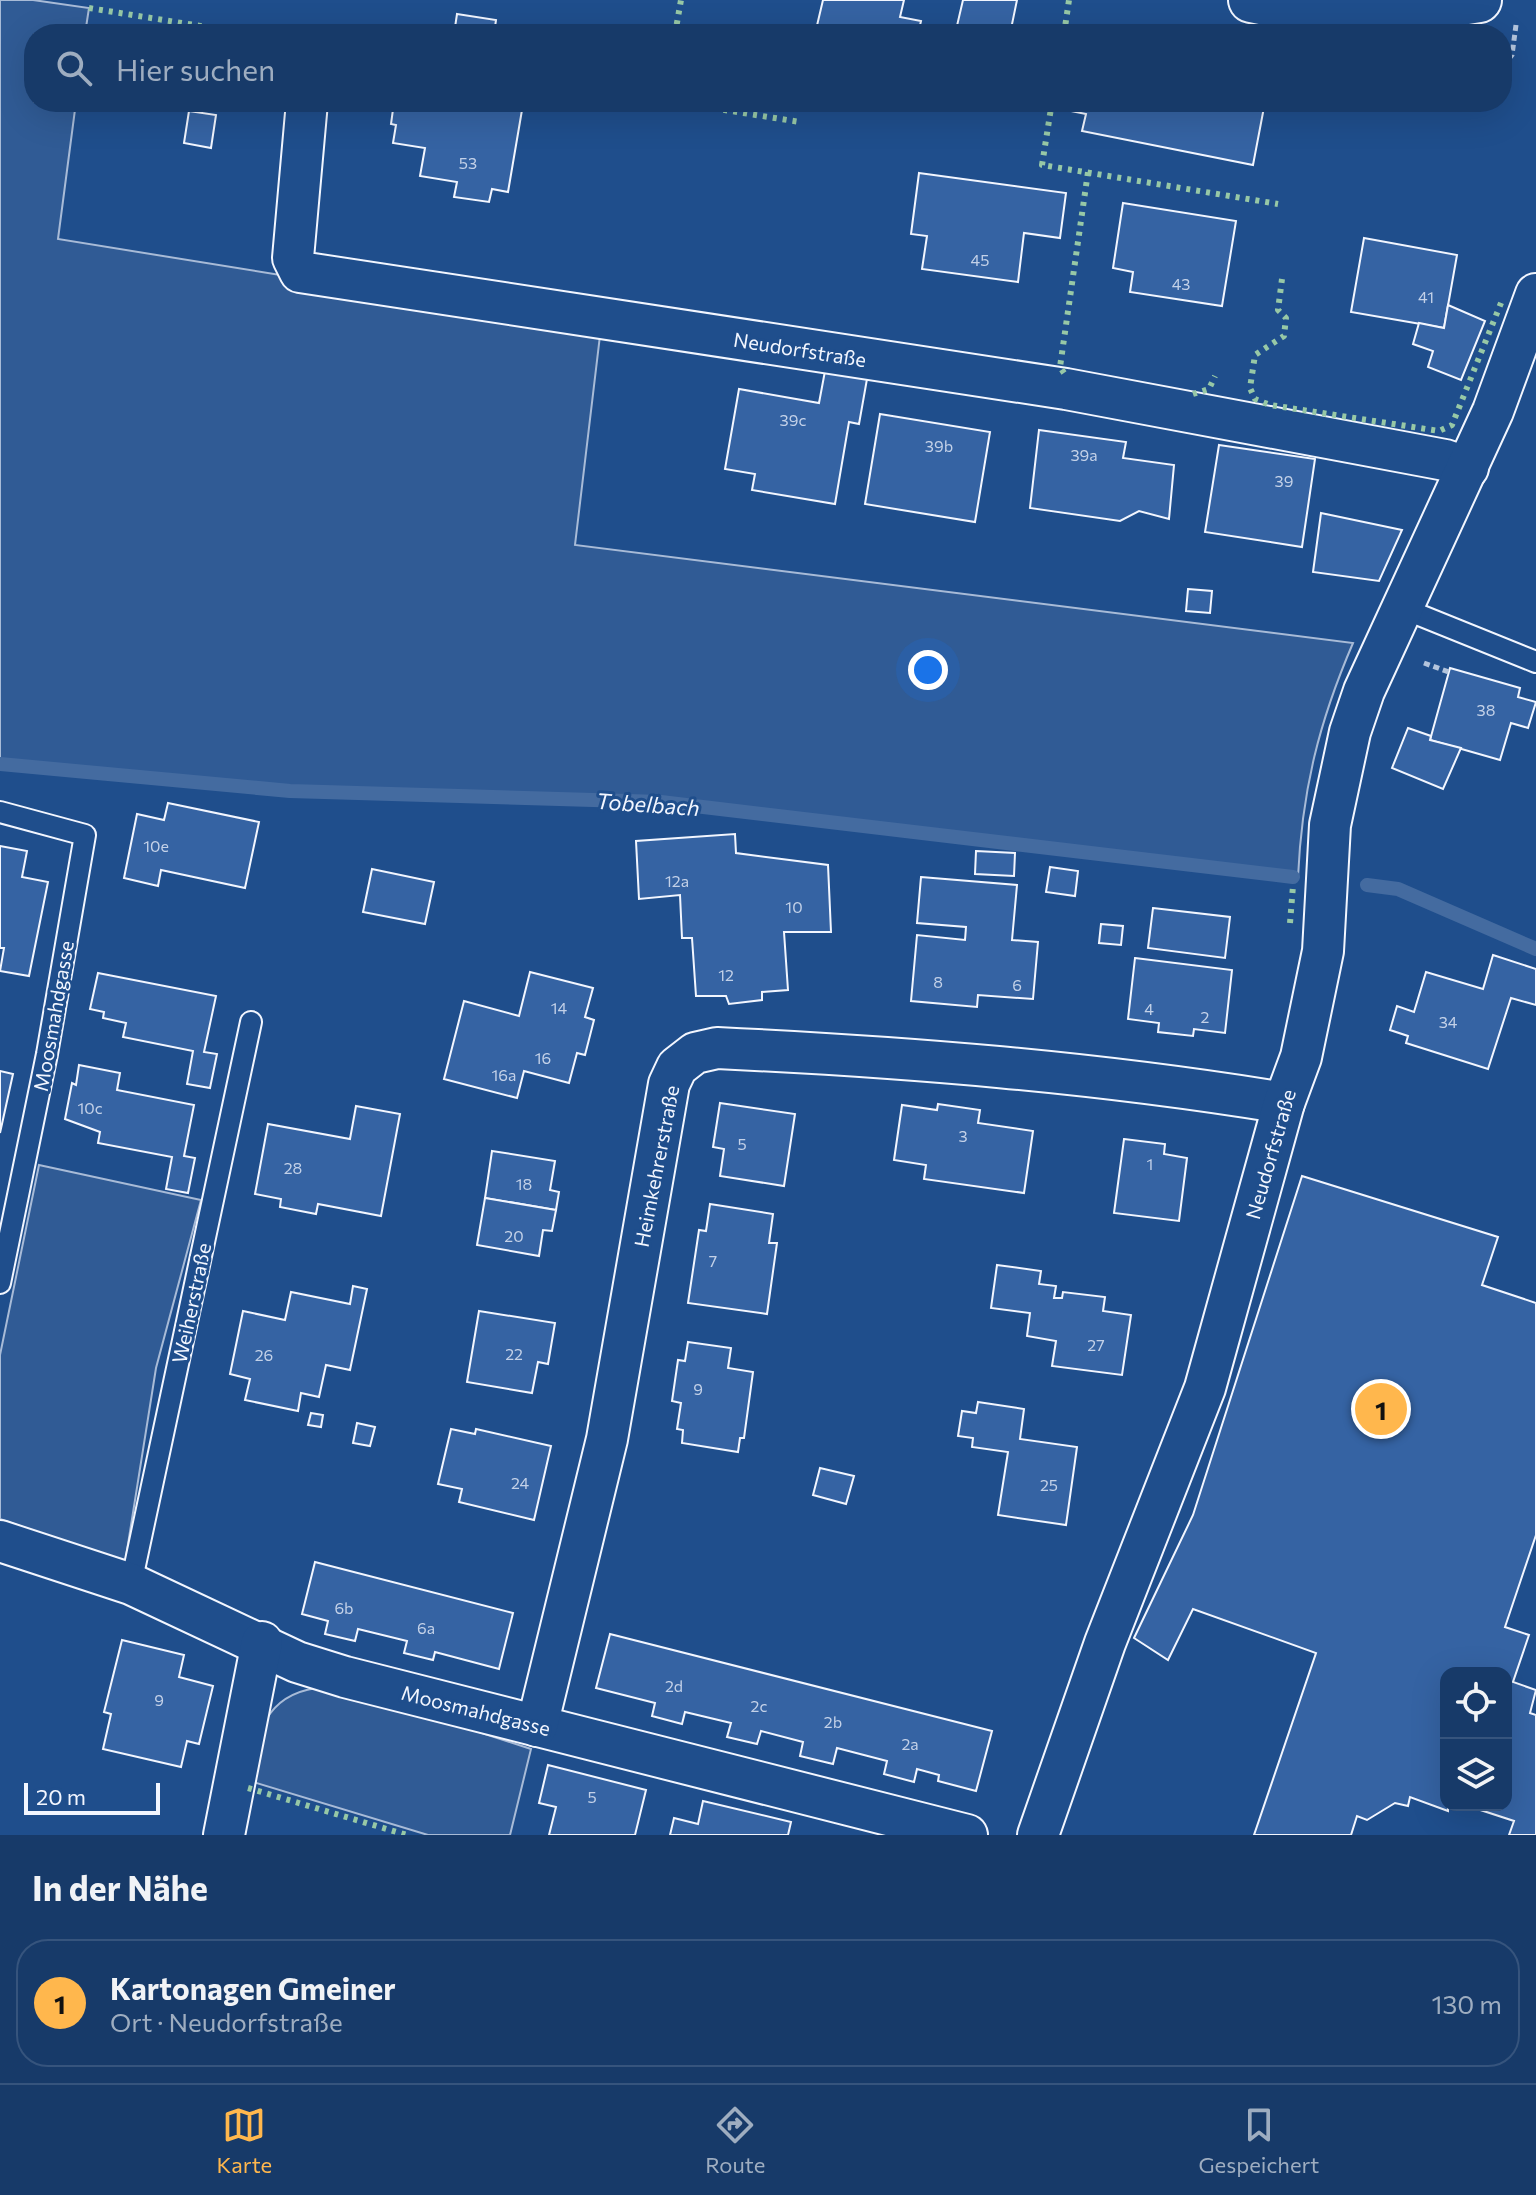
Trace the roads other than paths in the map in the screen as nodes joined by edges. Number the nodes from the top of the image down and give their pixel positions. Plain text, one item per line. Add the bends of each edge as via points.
1 (1251, 0) edge
2 (1479, 0) edge
3 (1381, 23) edge
4 (306, 112) edge
5 (1536, 294) edge
6 (1468, 468) junction
7 (1402, 608) junction
8 (1536, 662) edge
9 (0, 812) edge
10 (251, 1022) dead end
11 (1284, 1103) junction
12 (0, 1283) edge
13 (0, 1541) edge
14 (131, 1584) junction
15 (262, 1642) junction
16 (537, 1726) junction
17 (224, 1835) edge
18 (967, 1835) edge
19 (1038, 1835) edge

1 - 3 street
2 - 3 street
4 - 6 street, Neudorfstraße via 293,258 300,272 1066,389
5 - 6 street, Neudorfstraße
6 - 7 street, Neudorfstraße
7 - 8 lane
7 - 11 street, Neudorfstraße via 1364,691 1342,762 1330,825 1323,951 1301,1057
9 - 12 lane, Moosmahdgasse via 85,835
10 - 14 lane, Weiherstraße
11 - 16 street, Heimkehrerstraße via 1013,1066 869,1055 717,1048 695,1053 677,1067 658,1138 607,1439
11 - 19 street, Neudorfstraße via 1205,1388 1105,1643
13 - 14 street, Moosmahdgasse
14 - 15 street, Moosmahdgasse
15 - 16 street, Moosmahdgasse via 297,1662 345,1677
15 - 17 street
16 - 18 street, Moosmahdgasse

